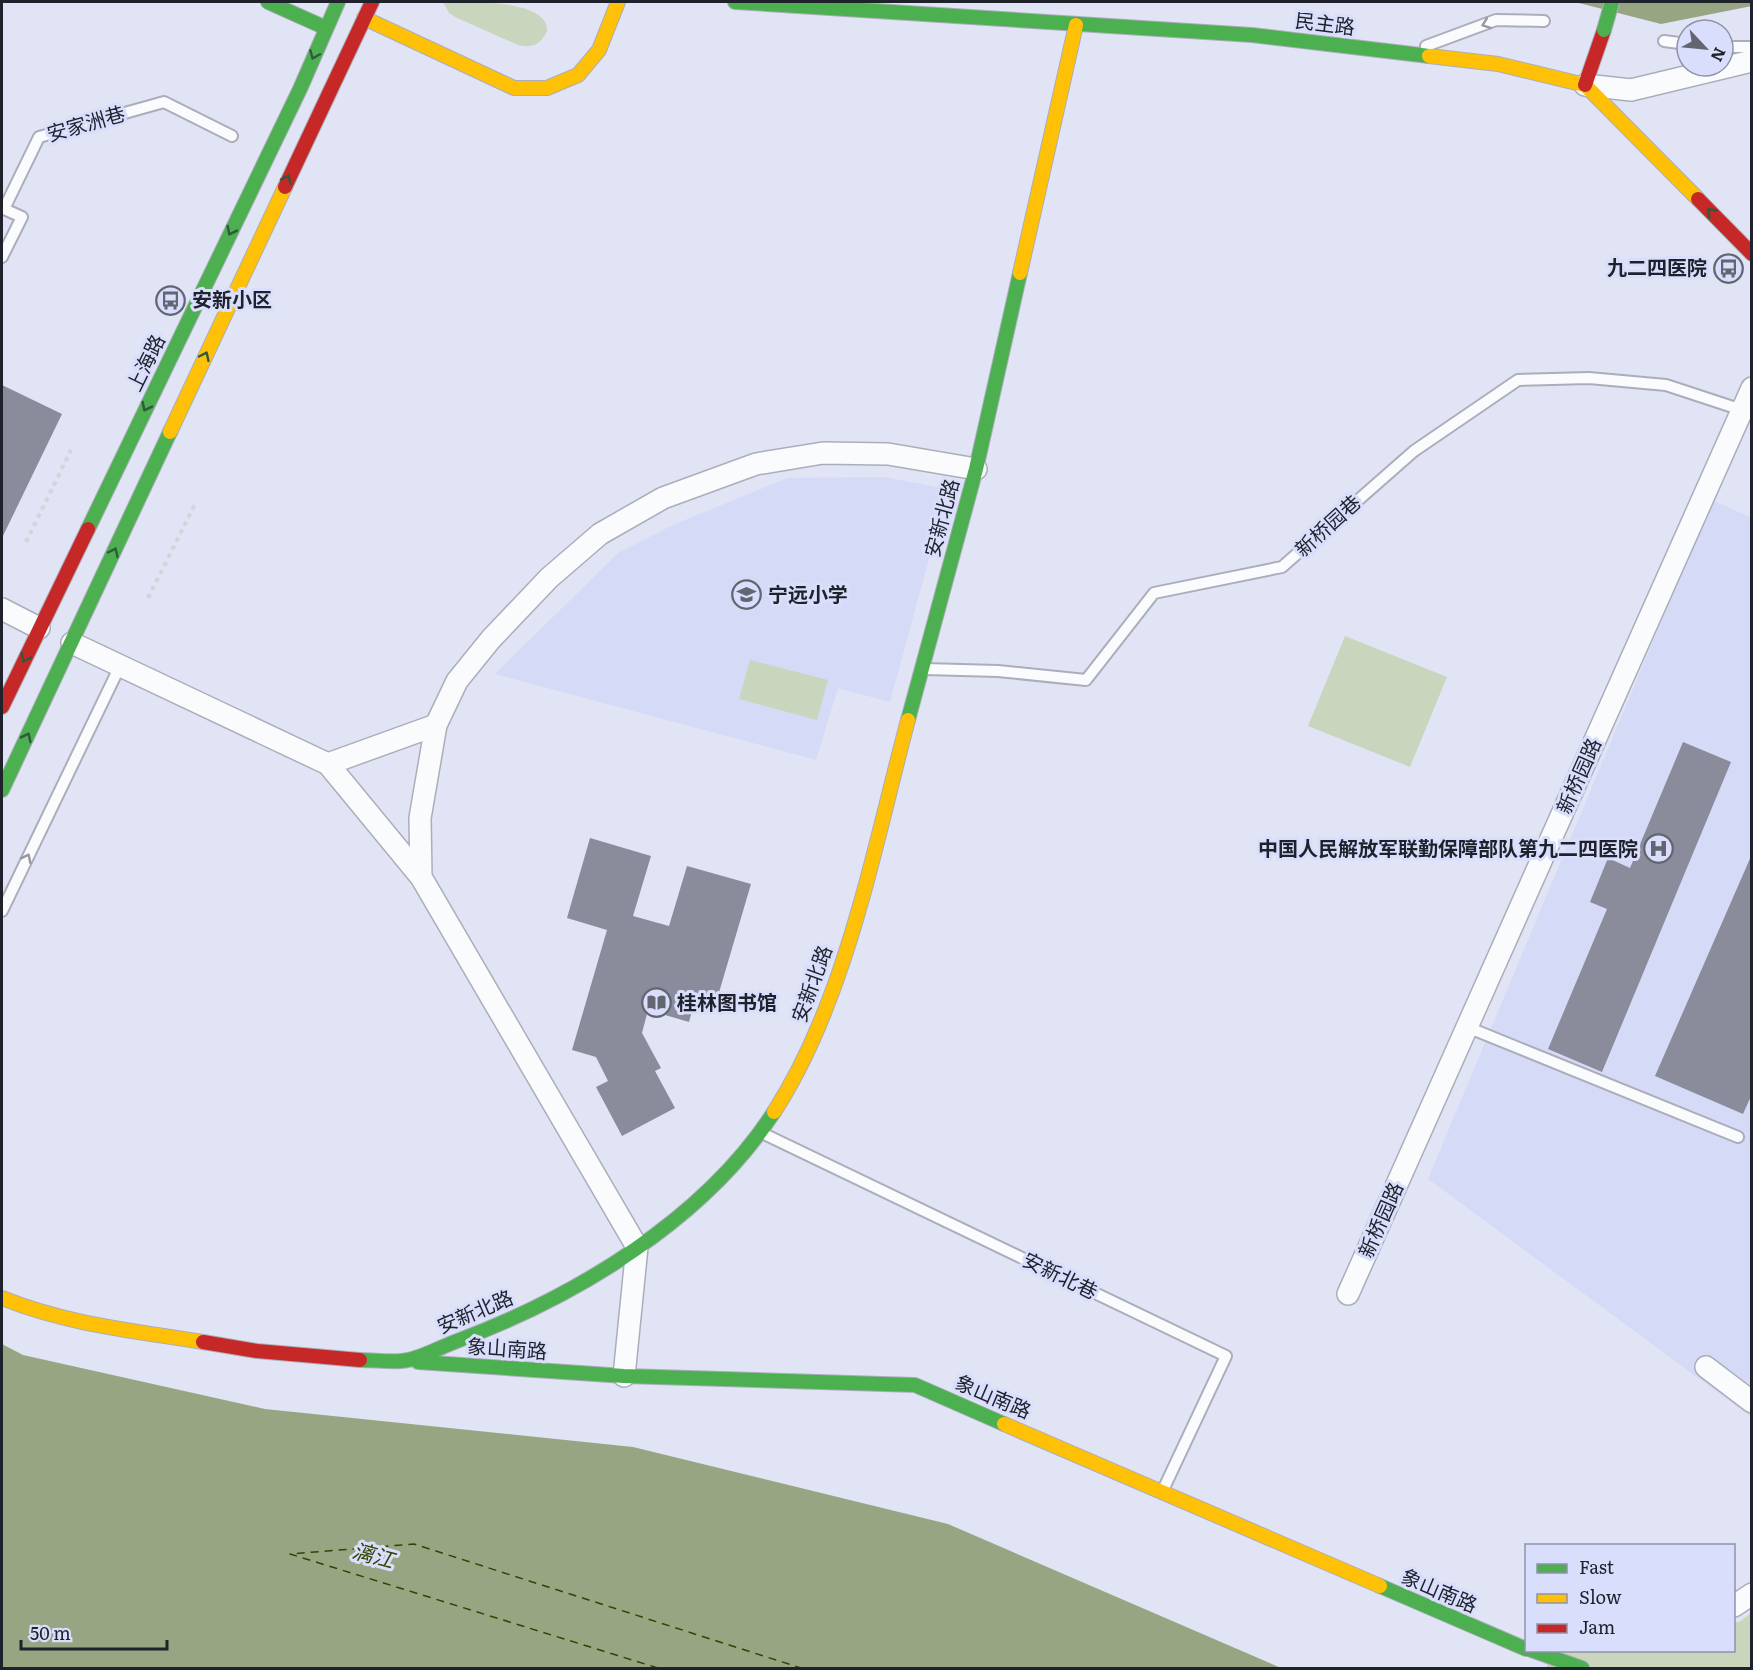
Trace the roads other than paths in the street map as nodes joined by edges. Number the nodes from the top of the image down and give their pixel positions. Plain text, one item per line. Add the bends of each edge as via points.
1 (268, 2) edge
2 (338, 2) edge
3 (372, 2) edge
4 (618, 2) edge
5 (735, 2) edge
6 (1612, 2) edge
7 (364, 18) junction
8 (1544, 21) dead end
9 (1076, 25) junction
10 (326, 28) junction
11 (1664, 41) dead end
12 (1675, 42) edge
13 (1735, 47) edge
14 (1752, 47) edge
15 (1407, 53) junction
16 (1752, 61) edge
17 (1586, 85) junction
18 (300, 89) junction
19 (324, 101) junction
20 (270, 121) dead end
21 (232, 136) dead end
22 (318, 144) dead end
23 (2, 257) edge
24 (1748, 260) edge
25 (1752, 388) edge
26 (1742, 410) junction
27 (976, 469) junction
28 (61, 557) dead end
29 (117, 573) dead end
30 (2, 611) edge
31 (39, 628) junction
32 (72, 643) junction
33 (120, 666) junction
34 (922, 669) junction
35 (2, 706) edge
36 (436, 725) junction
37 (328, 764) junction
38 (2, 790) edge
39 (421, 877) junction
40 (2, 911) edge
41 (1467, 1027) junction
42 (761, 1132) junction
43 (1738, 1137) dead end
44 (637, 1247) junction
45 (1348, 1294) dead end
46 (2, 1298) edge
47 (403, 1361) junction
48 (1706, 1367) dead end
49 (624, 1376) junction
50 (1752, 1402) edge
51 (1163, 1490) junction
52 (1752, 1594) edge
53 (1735, 1605) edge
54 (1525, 1647) edge
55 (1537, 1652) edge
56 (1582, 1668) edge

1 - 10 main road
2 - 10 main road, 上海路
3 - 7 main road
4 - 7 main road via 599,50 578,75 548,87 514,88
5 - 9 main road, 民主路
6 - 17 main road, bridge
7 - 19 main road
8 -> 15 lane via 1496,20
9 - 15 main road, 民主路 via 1252,35
9 - 27 main road, 安新北路
10 -> 18 main road, 上海路
11 - 12 lane
13 - 14 lane
15 - 17 main road, 民主路 via 1498,64
16 - 17 street via 1632,90
17 - 24 main road via 1639,153
18 - 20 lane
18 -> 31 main road, 上海路
19 - 22 lane
32 -> 19 main road
21 - 23 lane, 安家洲巷 via 164,102 39,136 4,209 22,217
25 - 26 street, 新桥园路
26 - 34 lane, 新桥园巷 via 1666,385 1589,378 1518,380 1414,451 1282,567 1154,593 1086,680 998,670
26 - 41 street, 新桥园路
27 - 34 main road, 安新北路
27 - 36 street via 888,454 823,453 756,464 663,498 600,534 549,578 457,681
28 - 31 lane
29 - 32 lane
30 - 31 street
31 -> 35 main road, 上海路
32 - 33 street
38 -> 32 main road
33 - 37 street
40 -> 33 lane
34 - 42 main road, 安新北路 via 833,987 792,1084
36 - 37 street
36 - 39 street via 420,818
37 - 39 street
39 - 44 street
41 - 43 lane
41 - 45 street, 新桥园路
42 - 44 main road, 安新北路 via 724,1176
42 - 51 lane, 安新北巷 via 1226,1356
44 - 47 main road, 安新北路 via 590,1279 497,1326
44 - 49 street
46 - 47 main road, 安新北路 via 29,1309 94,1324 257,1351
47 - 49 main road, 象山南路
48 - 50 street
49 - 51 main road, 象山南路 via 915,1385
51 - 54 main road, 象山南路
52 - 53 street
55 - 56 main road, 象山南路

